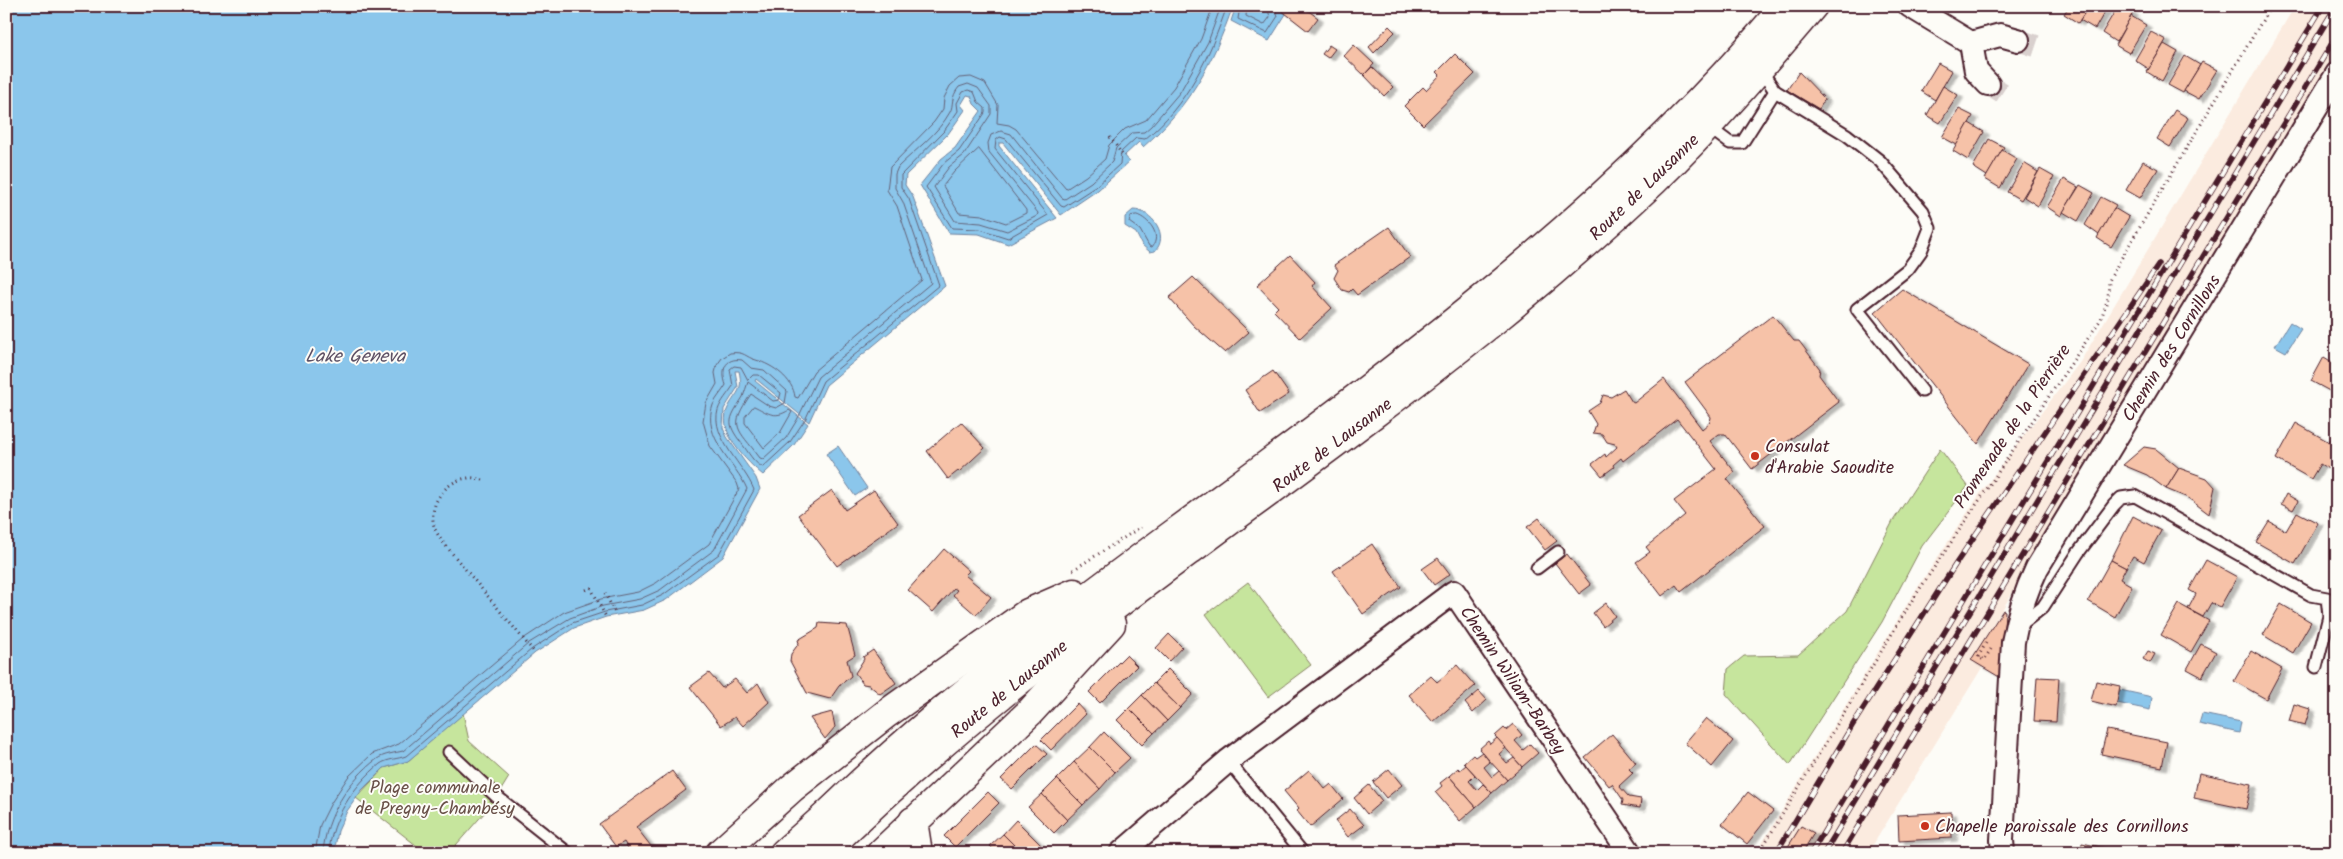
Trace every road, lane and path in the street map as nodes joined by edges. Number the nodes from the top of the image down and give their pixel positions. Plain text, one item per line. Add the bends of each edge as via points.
1 (1813, 6) edge
2 (1910, 6) edge
3 (2272, 6) edge
4 (1776, 12) edge
5 (2018, 40) tunnel mouth
6 (1971, 43) junction
7 (2337, 74) edge
8 (1768, 80) junction
9 (1988, 84) tunnel mouth
10 (1707, 126) junction
11 (1110, 137) dead end
12 (1124, 157) dead end
13 (1922, 391) dead end
14 (483, 480) dead end
15 (1558, 552) dead end
16 (1537, 568) dead end
17 (1116, 575) junction
18 (1145, 586) junction
19 (586, 590) dead end
20 (605, 594) dead end
21 (616, 616) dead end
22 (606, 617) dead end
23 (2016, 628) junction
24 (535, 653) dead end
25 (2316, 667) dead end
26 (449, 752) dead end
27 (1228, 761) junction
28 (839, 804) junction
29 (913, 822) junction
30 (568, 853) edge
31 (720, 853) edge
32 (784, 853) edge
33 (790, 853) edge
34 (823, 853) edge
35 (881, 853) edge
36 (918, 853) edge
37 (1121, 853) edge
38 (1303, 853) edge
39 (1630, 853) edge
40 (1759, 853) edge
41 (2003, 853) edge

1 - 8 main road, Route de Lausanne
2 - 6 street
3 - 40 path, Promenade de la Pierrière via 2115,269 2101,318 1914,599
4 - 17 main road, Route de Lausanne via 1721,78 1633,169 1510,278 1328,419
5 - 6 street via 2000,35
6 - 9 street via 1976,71
7 - 23 street, Chemin des Cornillons via 2037,568 2025,594
8 - 10 main road, Route de Lausanne
8 - 10 lane via 1742,143 1730,143
8 - 13 lane via 1880,161 1923,210 1930,228 1921,251 1908,269 1858,309
10 - 18 main road, Route de Lausanne via 1613,218 1496,318 1436,367
11 - 12 path
14 - 24 path via 468,478 448,486 433,508 434,527
15 - 16 lane
17 - 28 main road, Route de Lausanne via 970,688
17 - 31 main road via 1028,613 977,648 792,788
18 - 29 main road via 1030,712
18 - 34 main road, Route de Lausanne via 984,707
19 - 22 path via 590,588
20 - 21 path
23 - 25 lane via 2043,607 2078,553 2120,498 2135,496 2312,595 2327,598 2328,616
23 - 41 street, Chemin des Cornillons
26 - 30 lane via 496,796
27 - 37 street, Chemin Wiliam-Barbey
27 - 38 lane
27 - 39 street, Chemin Wiliam-Barbey via 1454,592
28 - 32 main road
28 - 33 main road, Route de Lausanne
29 - 35 main road
29 - 36 main road

